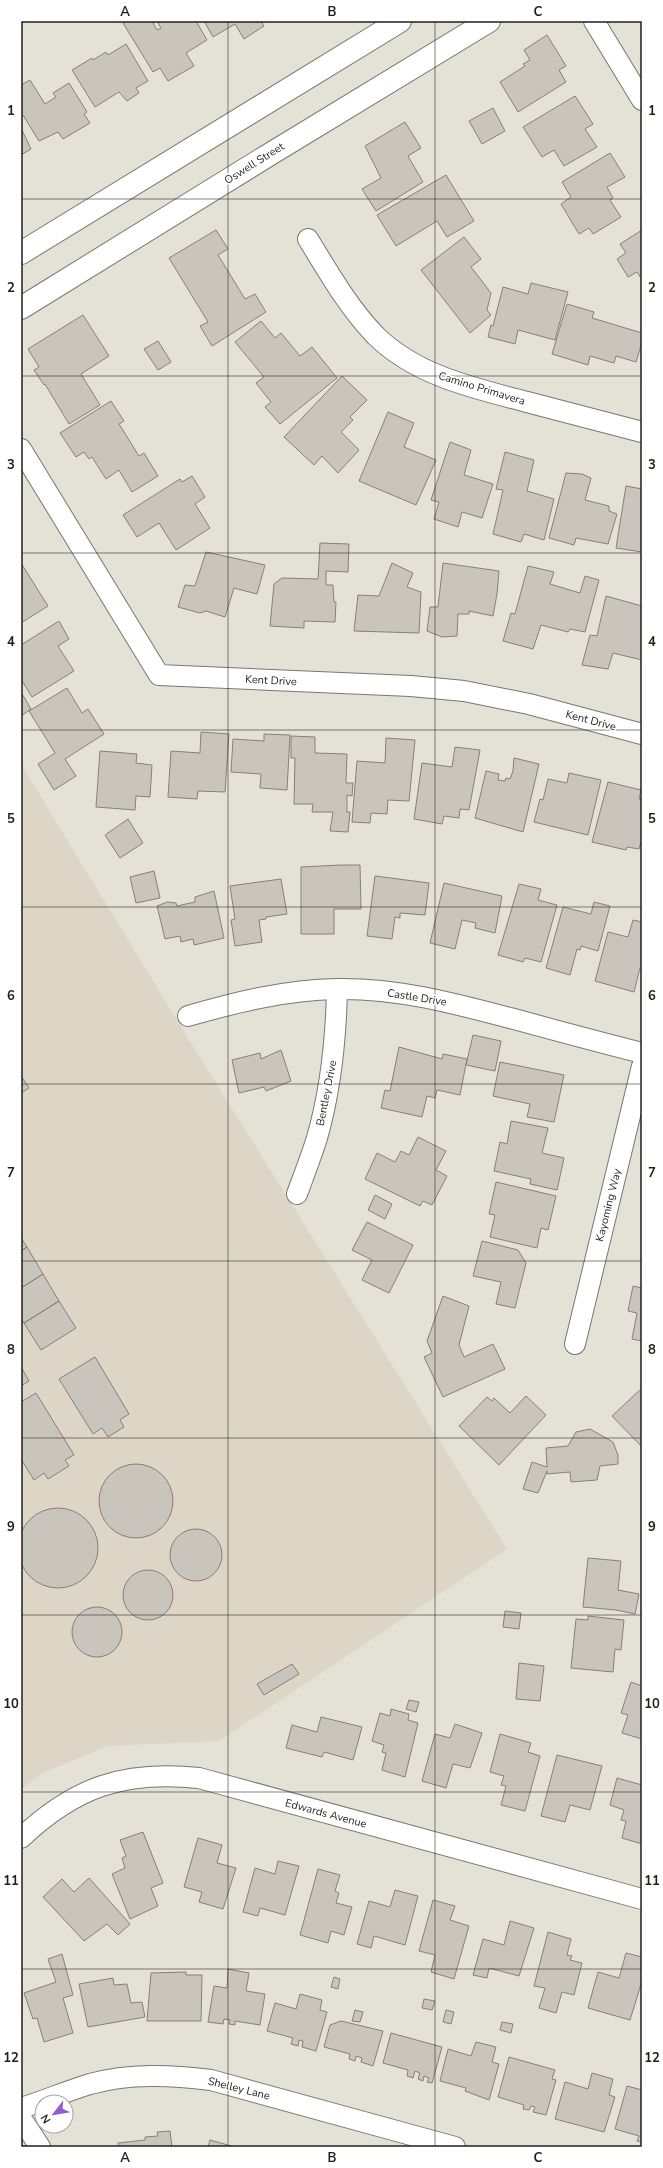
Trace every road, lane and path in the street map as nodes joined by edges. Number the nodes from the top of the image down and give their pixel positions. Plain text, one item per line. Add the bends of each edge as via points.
1 (400, 21) edge
2 (489, 21) edge
3 (594, 21) edge
4 (642, 100) edge
5 (308, 239) dead end
6 (21, 253) edge
7 (21, 308) edge
8 (642, 432) edge
9 (21, 449) edge
10 (642, 734) edge
11 (337, 989) junction
12 (188, 1016) dead end
13 (642, 1053) edge
14 (642, 1066) edge
15 (297, 1194) dead end
16 (575, 1344) dead end
17 (21, 1838) edge
18 (642, 1900) edge
19 (21, 2108) edge
20 (21, 2118) edge
21 (40, 2147) edge
22 (455, 2147) edge

1 - 6 main road
2 - 7 main road, Oswell Street
3 - 4 street
5 - 8 street, Camino Primavera via 355,313 388,346 427,371 461,384
9 - 10 street, Kent Drive via 159,674 411,686 464,691 529,704
11 - 12 street, Castle Drive via 290,992 243,1000
11 - 13 street, Castle Drive via 390,991 437,999
11 - 15 street, Bentley Drive via 336,1034 329,1086 317,1139
14 - 16 street, Kayoming Way
17 - 18 street, Edwards Avenue via 43,1818 71,1799 102,1785 135,1777 168,1775 199,1778
19 - 22 street, Shelley Lane via 91,2084 131,2077 171,2075 211,2080
20 - 21 street

